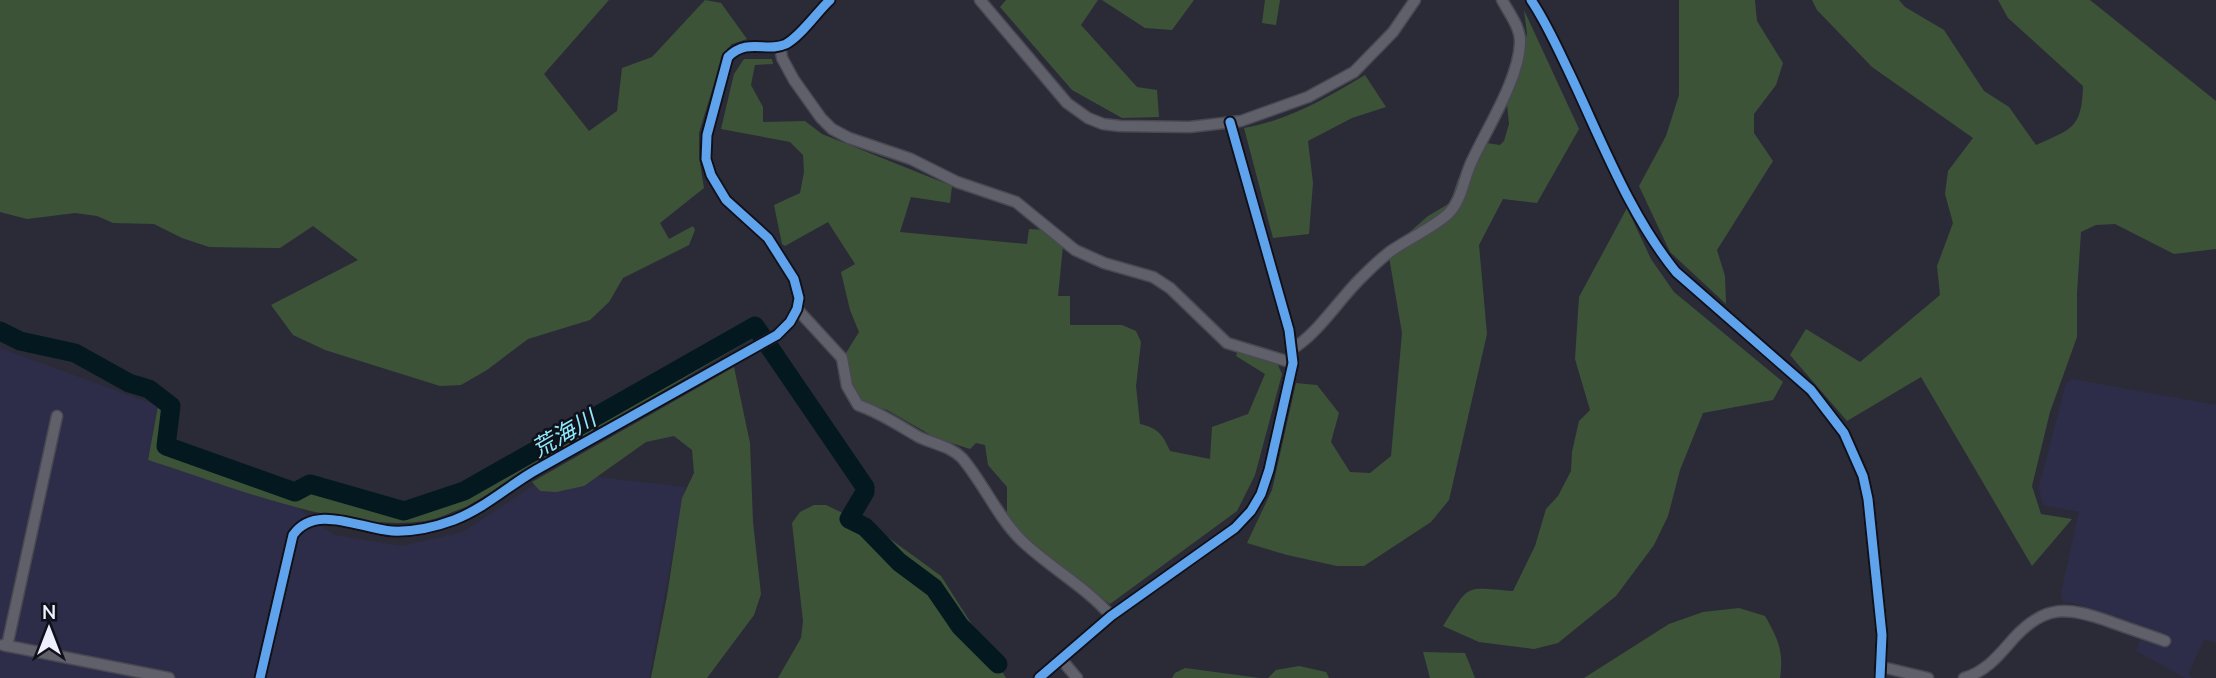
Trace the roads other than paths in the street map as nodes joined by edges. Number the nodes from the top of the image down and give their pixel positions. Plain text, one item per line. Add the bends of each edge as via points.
1 (830, 0) edge
2 (1415, 0) edge
3 (1502, 0) edge
4 (1531, 0) edge
5 (988, 3) edge
6 (780, 46) junction
7 (1230, 122) junction
8 (797, 309) junction
9 (1292, 349) junction
10 (1293, 363) junction
11 (57, 416) dead end
12 (1111, 616) junction
13 (2165, 641) dead end
14 (4, 645) edge
15 (1060, 659) junction
16 (1881, 672) edge
17 (169, 678) edge
18 (260, 678) edge
19 (1039, 678) edge
20 (1077, 678) edge
21 (1928, 678) edge
22 (1964, 678) edge

1 - 6 street via 790,42
2 - 7 street via 1393,32 1354,72 1308,97
3 - 9 street via 1519,30 1521,44 1462,193 1450,212 1368,271 1305,342
4 - 16 street via 1658,250 1676,272 1811,390 1844,433 1868,499 1882,635
5 - 7 street via 1067,103 1088,118 1104,124 1147,127
6 - 8 street via 743,47 728,57 707,135 706,159 726,200 768,238 794,279
6 - 10 street via 794,80 832,129 1016,202 1075,250 1153,277 1170,288 1227,344
7 - 9 street
8 - 12 street via 842,358 847,386 858,405 955,452 1021,540 1098,600
8 - 18 street via 777,335 526,475 462,517 432,527 394,531 320,518 304,523 293,535
9 - 10 street
10 - 12 street via 1269,470 1251,511 1235,528
11 - 14 street
12 - 15 street
13 - 22 street via 2082,612 2056,611 2031,621 1991,664
14 - 17 street
15 - 19 street
15 - 20 street
16 - 21 street

